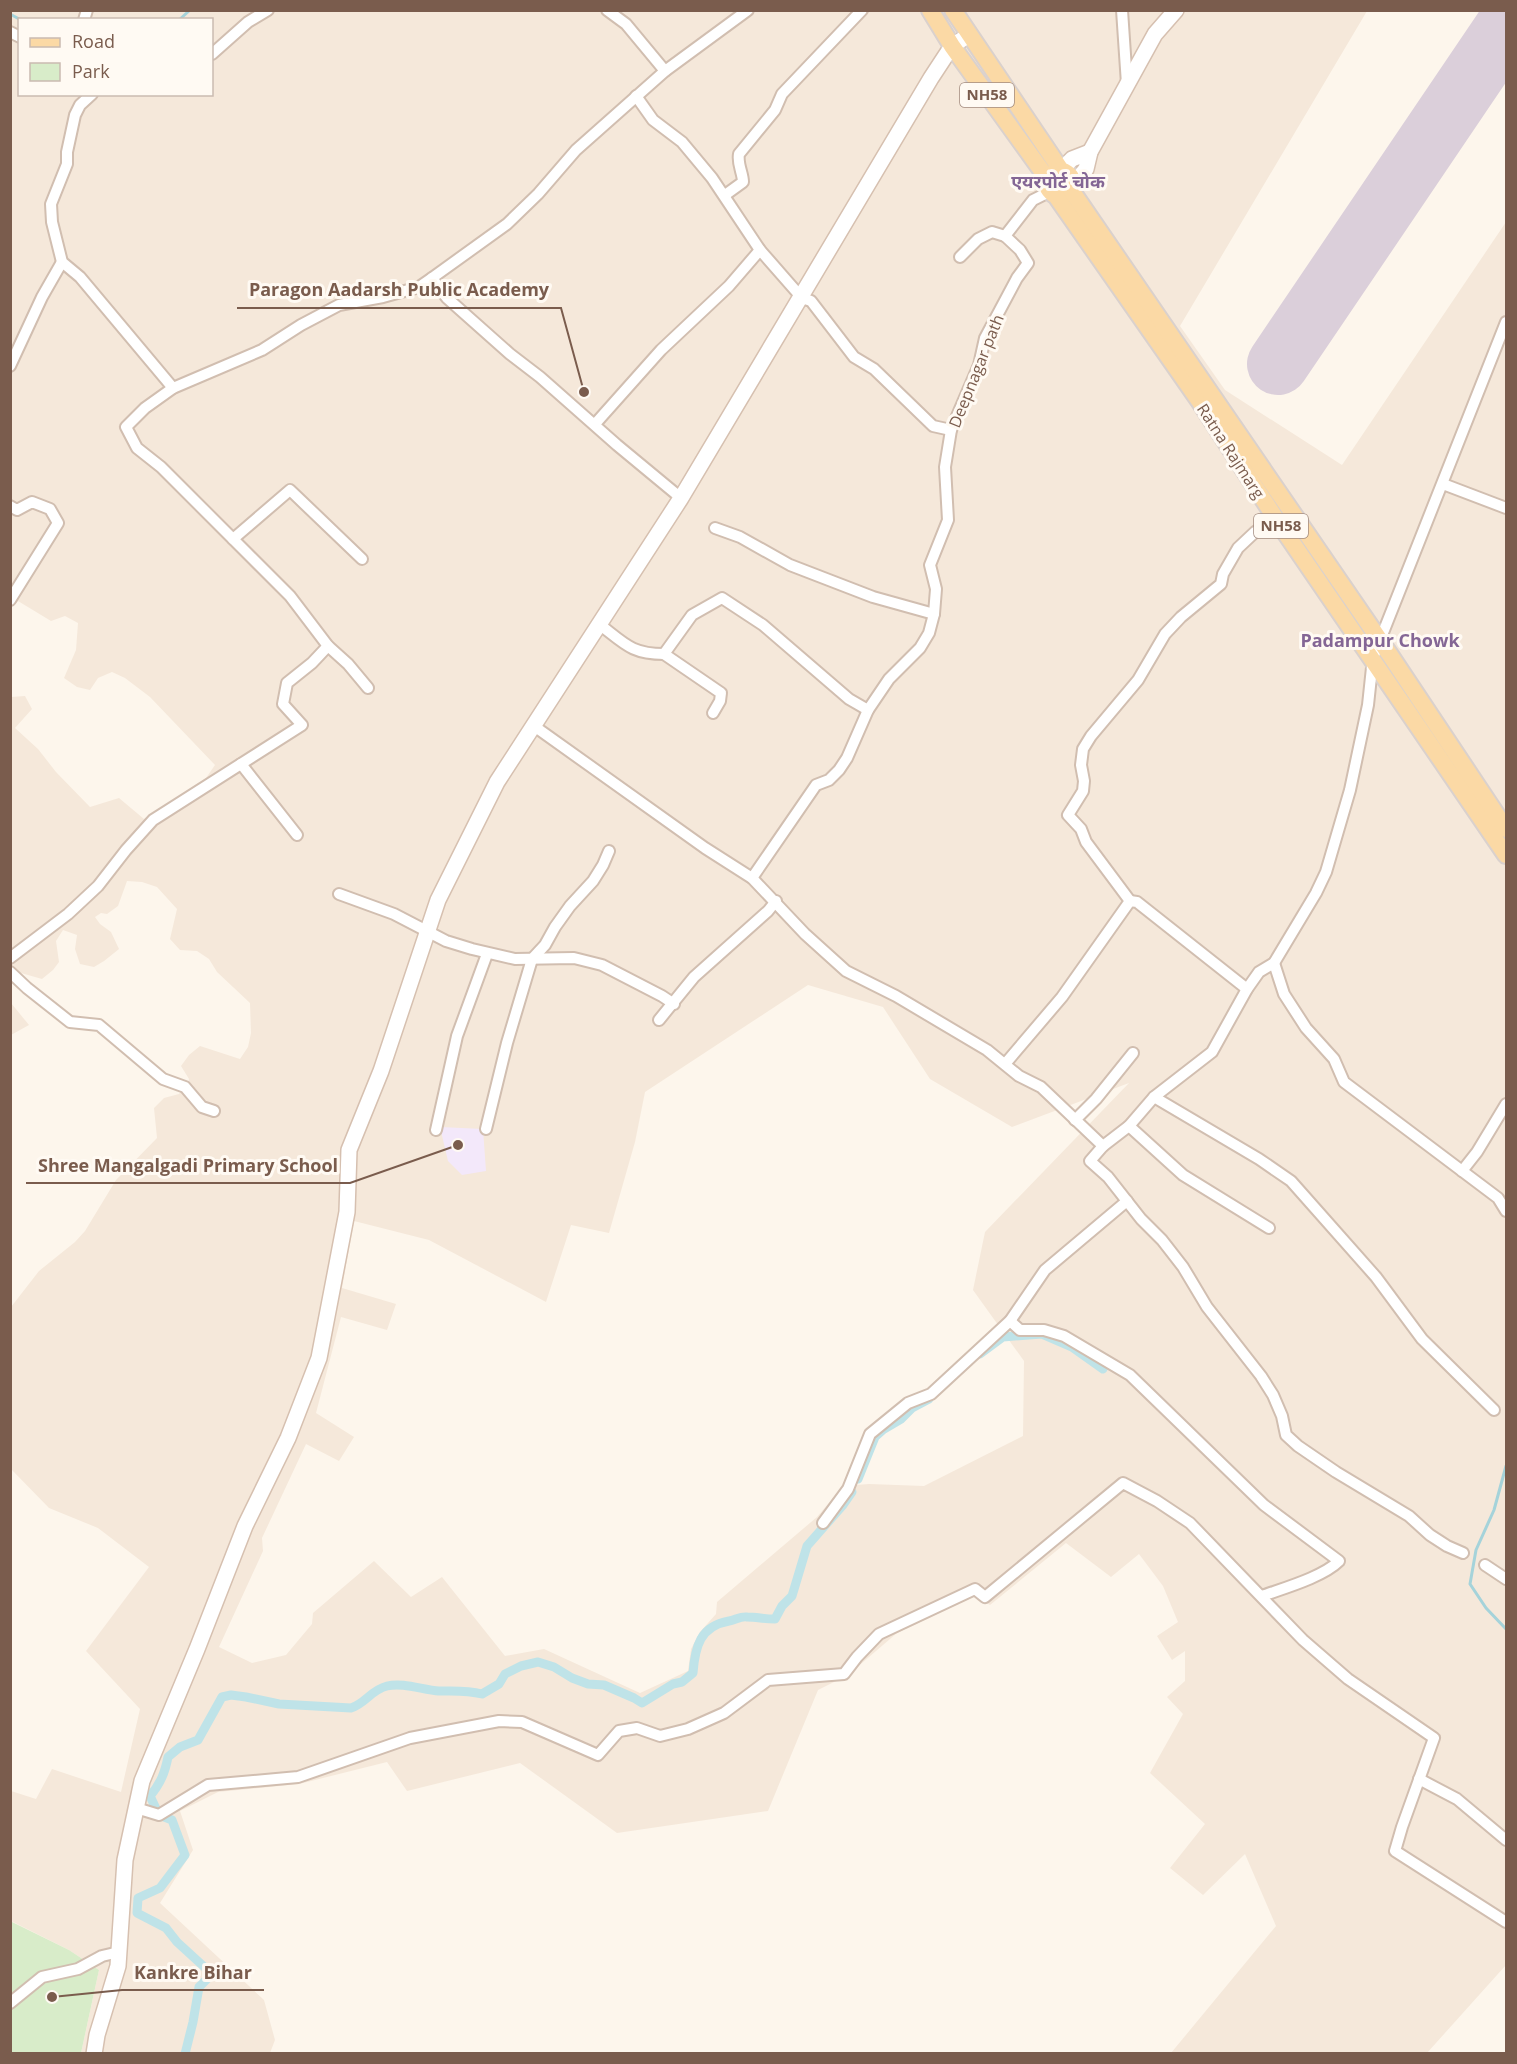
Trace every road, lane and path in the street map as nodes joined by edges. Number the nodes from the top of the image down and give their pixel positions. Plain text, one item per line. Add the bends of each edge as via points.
1 (268, 10) edge
2 (607, 10) edge
3 (748, 10) edge
4 (862, 10) edge
5 (930, 10) edge
6 (953, 10) edge
7 (1122, 10) edge
8 (1176, 10) edge
9 (969, 35) junction
10 (952, 46) junction
11 (213, 53) edge
12 (665, 71) junction
13 (1127, 84) junction
14 (90, 96) edge
15 (636, 96) junction
16 (1059, 185) junction
17 (725, 195) junction
18 (1005, 236) junction
19 (760, 250) junction
20 (960, 257) dead end
21 (62, 262) junction
22 (432, 278) junction
23 (802, 298) junction
24 (1506, 322) edge
25 (10, 366) edge
26 (173, 388) junction
27 (595, 424) junction
28 (951, 430) junction
29 (1443, 484) junction
30 (681, 498) junction
31 (10, 506) edge
32 (1506, 508) edge
33 (1276, 519) junction
34 (715, 528) dead end
35 (233, 539) junction
36 (362, 559) dead end
37 (10, 600) edge
38 (934, 614) junction
39 (599, 624) junction
40 (1380, 641) junction
41 (328, 646) junction
42 (664, 654) junction
43 (1373, 658) junction
44 (368, 688) dead end
45 (868, 710) junction
46 (713, 713) dead end
47 (534, 726) junction
48 (241, 764) junction
49 (1506, 829) edge
50 (297, 835) dead end
51 (609, 851) dead end
52 (1506, 855) edge
53 (752, 878) junction
54 (339, 894) dead end
55 (776, 901) junction
56 (1130, 901) junction
57 (427, 932) junction
58 (487, 954) junction
59 (10, 958) edge
60 (532, 959) junction
61 (1274, 963) junction
62 (10, 972) edge
63 (1247, 989) junction
64 (674, 1004) junction
65 (659, 1020) dead end
66 (1133, 1053) dead end
67 (1005, 1064) junction
68 (1154, 1097) junction
69 (1506, 1104) edge
70 (214, 1111) dead end
71 (1076, 1120) junction
72 (1129, 1126) junction
73 (486, 1129) dead end
74 (436, 1130) dead end
75 (1103, 1146) junction
76 (1462, 1171) junction
77 (1127, 1201) junction
78 (1506, 1211) edge
79 (1269, 1228) dead end
80 (1010, 1321) junction
81 (1494, 1410) dead end
82 (823, 1523) dead end
83 (1463, 1552) dead end
84 (1485, 1565) dead end
85 (1506, 1579) edge
86 (1262, 1596) junction
87 (1419, 1779) junction
88 (136, 1808) junction
89 (1506, 1840) edge
90 (1506, 1923) edge
91 (119, 1952) junction
92 (10, 2003) edge
93 (94, 2054) edge

1 - 11 street
2 - 12 street via 626,24
3 - 12 street
4 - 17 street via 782,94 775,110 739,154 743,183
5 - 10 main road, Ratna Rajmarg / NH58
6 - 9 main road, Ratna Rajmarg / NH58
7 - 13 street
8 - 13 street via 1155,34
9 - 10 street
9 - 16 main road, Ratna Rajmarg / NH58
10 - 16 main road, Ratna Rajmarg / NH58
10 - 23 street
12 - 15 street
13 - 16 street via 1090,152 1072,159
14 - 21 street via 75,115 67,164 51,204
15 - 17 street via 653,120 682,142
15 - 22 street via 576,150 507,224
16 - 18 street via 1033,200
16 - 33 main road, Ratna Rajmarg / NH58
16 - 40 main road, Ratna Rajmarg / NH58
17 - 19 street
18 - 20 street via 992,232 978,239
18 - 28 street, Deepnagar path via 1028,263 986,339
19 - 23 street
19 - 27 street via 729,286 661,350
21 - 25 street
21 - 26 street via 80,277
22 - 26 street via 401,292 339,305 262,350
22 - 27 street via 447,298
23 - 28 street via 811,301 854,357 874,369 933,426
23 - 30 street
24 - 29 street
26 - 35 street via 126,427 137,448
27 - 30 street
28 - 38 street, Deepnagar path via 945,467 948,520 930,565 936,590
29 - 32 street
29 - 40 street
30 - 39 street
31 - 37 street via 17,510 32,502 50,509 58,523
33 - 43 main road, Ratna Rajmarg / NH58
33 - 56 street via 1238,548 1221,584 1165,634 1138,680 1083,749 1083,790 1068,815
34 - 38 street via 790,565 873,597
35 - 36 street via 290,490
35 - 41 street via 290,596
38 - 45 street, Deepnagar path via 920,648 889,679
39 - 42 street via 629,648
39 - 47 street
40 - 43 street
40 - 49 main road, Ratna Rajmarg / NH58
41 - 44 street
41 - 48 street via 287,683 283,704 302,725
42 - 45 street via 692,615 722,598 763,625 849,699
42 - 46 street via 721,693
43 - 52 main road, Ratna Rajmarg / NH58
43 - 61 street via 1368,705 1350,790 1326,872
45 - 53 street, Deepnagar path via 839,770 816,785
47 - 53 street
47 - 57 street via 492,792 438,900
48 - 50 street
48 - 59 street via 153,820 98,886
51 - 60 street via 593,881
53 - 55 street
54 - 57 street via 394,914
55 - 64 street via 694,977
55 - 67 street via 846,971 896,996
56 - 63 street via 1137,902
56 - 67 street via 1062,997
57 - 58 street
57 - 88 street via 381,1071 349,1150 346,1212 319,1358 288,1438 245,1526 142,1782
58 - 60 street
58 - 74 street via 457,1036
60 - 64 street via 574,958 602,965
60 - 73 street
61 - 63 street via 1259,972
61 - 76 street via 1284,994 1306,1028 1334,1059 1344,1082
62 - 70 street via 70,1022 99,1025 163,1079 185,1087 202,1107
63 - 68 street via 1212,1052
64 - 65 street
66 - 71 street
67 - 71 street via 1041,1087
68 - 72 street
68 - 81 street via 1290,1181 1376,1277 1422,1339
69 - 76 street
71 - 75 street
72 - 75 street
72 - 79 street via 1182,1175
75 - 77 street via 1090,1161
76 - 78 street via 1498,1198
77 - 80 street via 1045,1270
77 - 83 street via 1184,1267 1207,1307 1261,1377 1273,1395 1286,1435 1336,1472 1408,1516 1430,1535
80 - 82 street via 931,1394 908,1403 870,1434 848,1489
80 - 86 street via 1020,1330 1044,1330 1064,1336 1130,1375 1264,1505 1339,1561
84 - 85 street
86 - 87 street via 1303,1640 1348,1678 1434,1738
86 - 88 street via 1190,1523 1124,1483 985,1597 975,1589 879,1634 844,1674 768,1680 724,1713 688,1728 660,1736 638,1728 619,1731 598,1755 522,1722 499,1721 410,1738 297,1777 208,1785 159,1815
87 - 89 street via 1457,1799
87 - 90 street via 1395,1851
88 - 91 street via 125,1860
91 - 92 street via 78,1969 42,1977
91 - 93 street

